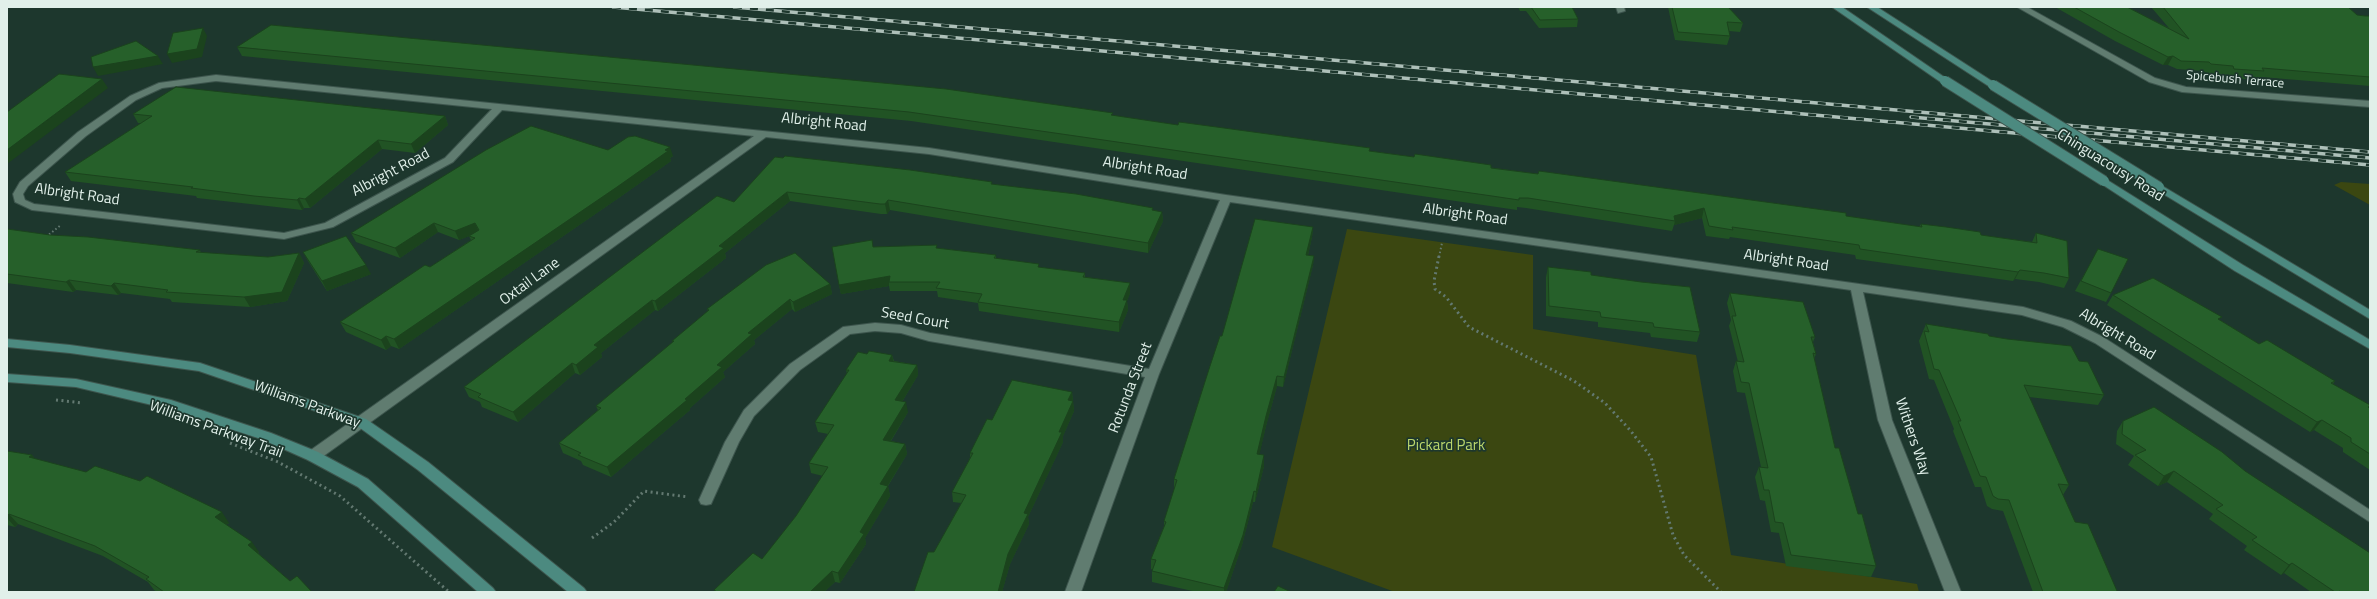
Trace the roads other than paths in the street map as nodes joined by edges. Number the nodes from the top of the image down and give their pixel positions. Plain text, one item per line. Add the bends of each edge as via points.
1 (1836, 7) edge
2 (1871, 7) edge
3 (2021, 7) edge
4 (2370, 104) edge
5 (500, 107) junction
6 (765, 133) junction
7 (1226, 198) junction
8 (1856, 287) junction
9 (2370, 315) edge
10 (7, 343) edge
11 (2370, 346) edge
12 (1154, 374) junction
13 (7, 378) edge
14 (361, 422) junction
15 (313, 456) junction
16 (706, 500) road end
17 (2370, 517) edge
18 (488, 592) edge
19 (579, 592) edge
20 (1073, 592) edge
21 (1953, 592) edge

1 - 11 main road, Chinguacousy Road, bridge via 1945,81 2239,268
2 - 9 main road, Chinguacousy Road, bridge via 1993,85
3 - 4 street, Spicebush Terrace via 2152,80 2185,90
5 - 5 street, Albright Road via 216,78 185,80 159,86 133,98 82,134 24,184 18,194 20,202 32,207 284,236 329,225 449,160
5 - 6 street, Albright Road
6 - 7 street, Albright Road via 929,151
6 - 14 street, Oxtail Lane
7 - 8 street, Albright Road
7 - 12 street, Rotunda Street
8 - 17 street, Albright Road via 2023,312 2067,324 2099,340
8 - 21 street, Withers Way via 1885,420
10 - 14 main road, Williams Parkway via 200,367
12 - 16 street, Seed Court via 929,337 901,329 875,327 847,330 796,367 749,413 732,442
12 - 20 street, Rotunda Street
13 - 15 main road via 76,383 171,405 266,436
14 - 15 street, Oxtail Lane
14 - 19 main road, Williams Parkway via 423,466
15 - 18 main road via 363,484

